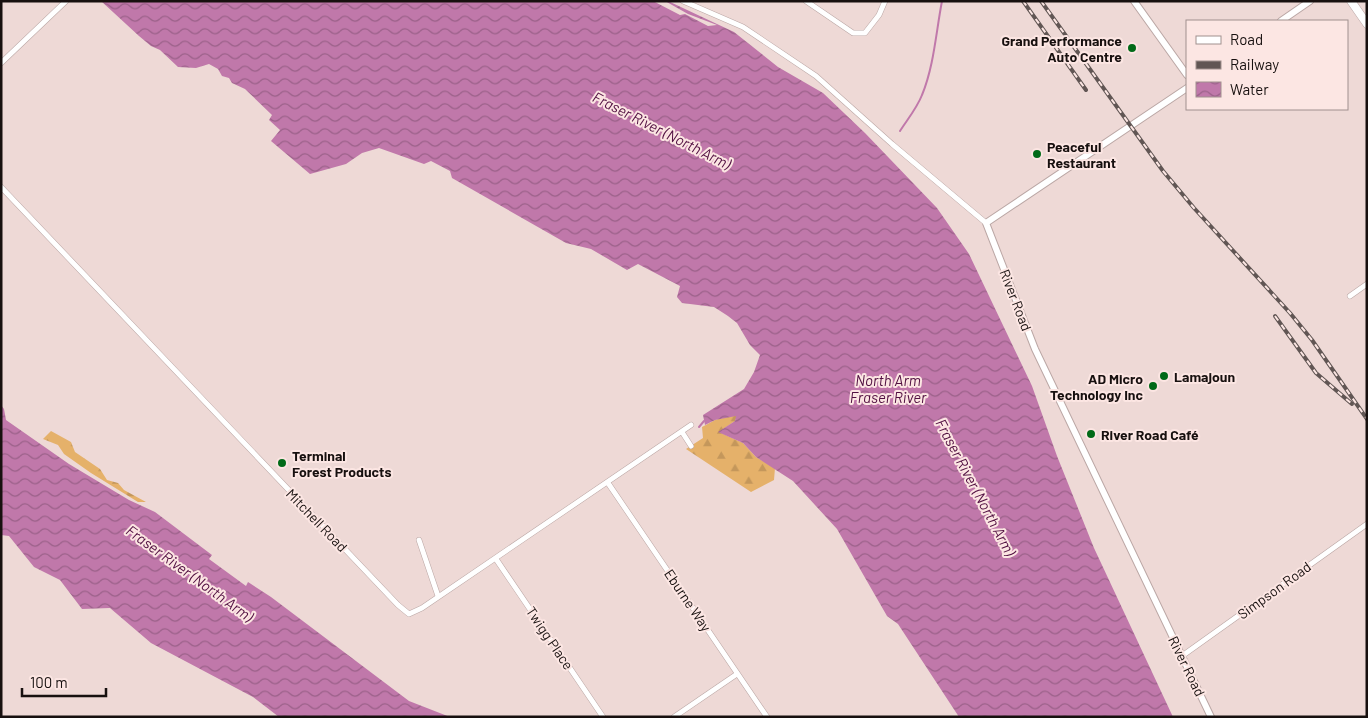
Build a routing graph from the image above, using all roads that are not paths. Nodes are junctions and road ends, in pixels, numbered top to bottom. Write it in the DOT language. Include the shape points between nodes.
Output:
graph roads {
  1 [pos="66,1"];
  2 [pos="682,1"];
  3 [pos="806,1"];
  4 [pos="885,1"];
  5 [pos="1134,1"];
  6 [pos="1310,1"];
  7 [pos="1351,1"];
  8 [pos="1283,20"];
  9 [pos="1367,24"];
  10 [pos="1,63"];
  11 [pos="1186,74"];
  12 [pos="1186,89"];
  13 [pos="1,187"];
  14 [pos="986,223"];
  15 [pos="1367,284"];
  16 [pos="1350,296"];
  17 [pos="691,425"];
  18 [pos="682,432"];
  19 [pos="691,446"];
  20 [pos="608,483"];
  21 [pos="1367,524"];
  22 [pos="420,540"];
  23 [pos="496,558"];
  24 [pos="438,596"];
  25 [pos="1182,656"];
  26 [pos="737,674"];
  27 [pos="603,717"];
  28 [pos="674,717"];
  29 [pos="767,717"];
  30 [pos="1211,717"];
  1 -- 10 [label="street"];
  2 -- 14 [label="street, River Road" via="743,27 816,76"];
  3 -- 4 [label="street" via="853,33 865,33"];
  5 -- 11 [label="street"];
  6 -- 8 [label="street"];
  7 -- 9 [label="main road"];
  12 -- 14 [label="street"];
  13 -- 24 [label="street, Mitchell Road" via="400,608 409,614"];
  14 -- 25 [label="street, River Road" via="1035,349"];
  15 -- 16 [label="street"];
  17 -- 18 [label="street, Mitchell Road"];
  18 -- 19 [label="street"];
  18 -- 20 [label="street, Mitchell Road"];
  20 -- 23 [label="street, Mitchell Road"];
  20 -- 26 [label="street, Eburne Way"];
  21 -- 25 [label="street, Simpson Road"];
  22 -- 24 [label="street"];
  23 -- 24 [label="street, Mitchell Road"];
  23 -- 27 [label="street, Twigg Place"];
  25 -- 30 [label="street, River Road"];
  26 -- 28 [label="street"];
  26 -- 29 [label="street, Eburne Way"];
}
